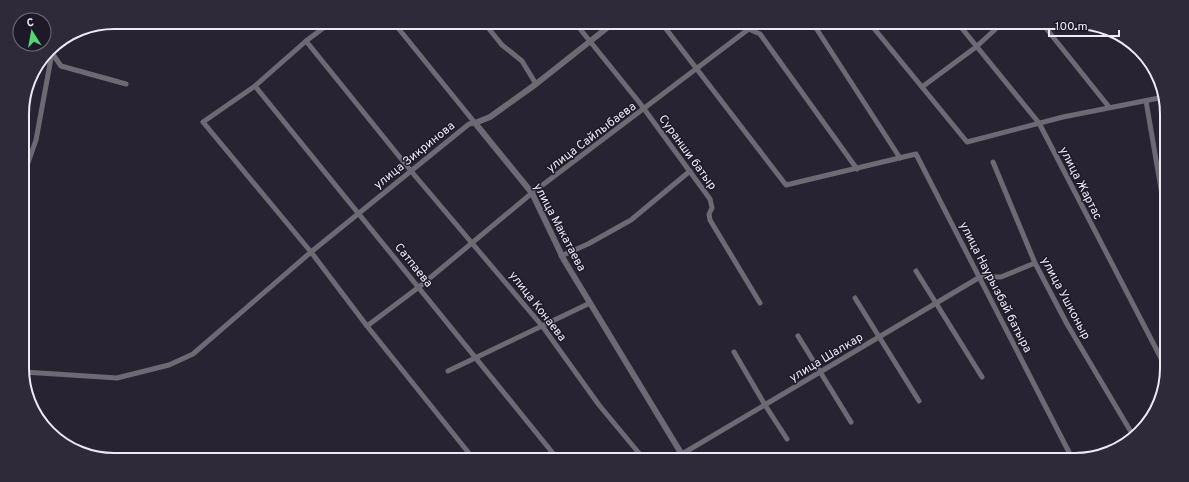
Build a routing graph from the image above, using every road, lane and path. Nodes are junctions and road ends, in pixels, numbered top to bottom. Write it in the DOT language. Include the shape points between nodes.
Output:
graph roads {
  1 [pos="322,29"];
  2 [pos="399,29"];
  3 [pos="489,29"];
  4 [pos="580,29"];
  5 [pos="606,29"];
  6 [pos="666,29"];
  7 [pos="748,29"];
  8 [pos="816,29"];
  9 [pos="874,29"];
  10 [pos="962,29"];
  11 [pos="996,29"];
  12 [pos="1047,29"];
  13 [pos="306,41"];
  14 [pos="590,41"];
  15 [pos="976,47"];
  16 [pos="53,55"];
  17 [pos="52,56"];
  18 [pos="696,68"];
  19 [pos="126,84"];
  20 [pos="536,84"];
  21 [pos="255,86"];
  22 [pos="922,87"];
  23 [pos="1158,98"];
  24 [pos="1146,101"];
  25 [pos="1109,107"];
  26 [pos="644,109"];
  27 [pos="475,123"];
  28 [pos="1039,123"];
  29 [pos="900,158"];
  30 [pos="29,160"];
  31 [pos="993,162"];
  32 [pos="857,169"];
  33 [pos="411,171"];
  34 [pos="690,172"];
  35 [pos="1160,183"];
  36 [pos="532,193"];
  37 [pos="358,214"];
  38 [pos="473,242"];
  39 [pos="311,252"];
  40 [pos="562,256"];
  41 [pos="1035,262"];
  42 [pos="916,271"];
  43 [pos="980,277"];
  44 [pos="419,287"];
  45 [pos="855,298"];
  46 [pos="590,303"];
  47 [pos="760,303"];
  48 [pos="936,304"];
  49 [pos="367,326"];
  50 [pos="543,326"];
  51 [pos="798,336"];
  52 [pos="879,338"];
  53 [pos="734,352"];
  54 [pos="477,358"];
  55 [pos="1160,358"];
  56 [pos="29,372"];
  57 [pos="448,372"];
  58 [pos="820,372"];
  59 [pos="982,377"];
  60 [pos="919,401"];
  61 [pos="765,406"];
  62 [pos="851,422"];
  63 [pos="1131,432"];
  64 [pos="787,439"];
  65 [pos="469,453"];
  66 [pos="553,453"];
  67 [pos="639,453"];
  68 [pos="681,453"];
  69 [pos="688,453"];
  70 [pos="1069,453"];
  1 -- 13 [label="street"];
  2 -- 27 [label="street, улица Макатаева"];
  3 -- 20 [label="street" via="502,45 522,61"];
  4 -- 14 [label="street, Суранши батыр"];
  5 -- 14 [label="street, улица Зикринова"];
  6 -- 18 [label="street"];
  7 -- 18 [label="street, улица Сайлыбаева"];
  7 -- 32 [label="street" via="760,34"];
  8 -- 29 [label="street"];
  9 -- 22 [label="street"];
  10 -- 15 [label="street, улица Жартас"];
  11 -- 15 [label="street"];
  12 -- 25 [label="street"];
  13 -- 21 [label="street"];
  13 -- 33 [label="street, улица Конаева"];
  14 -- 20 [label="street, улица Зикринова"];
  14 -- 26 [label="street, Суранши батыр"];
  15 -- 22 [label="street"];
  15 -- 28 [label="street, улица Жартас"];
  16 -- 19 [label="street" via="61,66"];
  17 -- 30 [label="street" via="36,140"];
  18 -- 26 [label="street, улица Сайлыбаева"];
  18 -- 32 [label="street" via="786,185"];
  20 -- 27 [label="street, улица Зикринова" via="490,117"];
  21 -- 37 [label="street, Сатпаева"];
  21 -- 39 [label="street" via="203,122"];
  22 -- 28 [label="street" via="967,142"];
  23 -- 24 [label="street"];
  24 -- 25 [label="street"];
  24 -- 35 [label="street"];
  25 -- 28 [label="street"];
  26 -- 34 [label="street, Суранши батыр"];
  26 -- 36 [label="street, улица Сайлыбаева"];
  27 -- 33 [label="street, улица Зикринова" via="469,124"];
  27 -- 36 [label="street, улица Макатаева"];
  28 -- 55 [label="street, улица Жартас"];
  29 -- 32 [label="street"];
  29 -- 43 [label="street, улица Наурызбай батыра" via="916,154"];
  31 -- 41 [label="street, улица Ушконыр"];
  33 -- 37 [label="street, улица Зикринова"];
  33 -- 38 [label="street, улица Конаева"];
  34 -- 40 [label="street" via="631,220"];
  34 -- 47 [label="street, Суранши батыр" via="712,203 710,220"];
  36 -- 38 [label="street, улица Сайлыбаева"];
  36 -- 40 [label="street, улица Макатаева"];
  37 -- 39 [label="street, улица Зикринова"];
  37 -- 44 [label="street, Сатпаева"];
  38 -- 44 [label="street, улица Сайлыбаева"];
  38 -- 50 [label="street, улица Конаева"];
  39 -- 49 [label="street"];
  39 -- 56 [label="street, улица Зикринова" via="193,354 169,365 117,378"];
  40 -- 46 [label="street, улица Макатаева"];
  41 -- 43 [label="street" via="1001,277"];
  41 -- 63 [label="street, улица Ушконыр"];
  42 -- 48 [label="street"];
  43 -- 48 [label="street, улица Шалкар"];
  43 -- 70 [label="street, улица Наурызбай батыра"];
  44 -- 49 [label="street, улица Сайлыбаева"];
  44 -- 54 [label="street, Сатпаева"];
  45 -- 52 [label="street"];
  46 -- 50 [label="street"];
  46 -- 68 [label="street, улица Макатаева"];
  48 -- 52 [label="street, улица Шалкар"];
  48 -- 59 [label="street"];
  49 -- 65 [label="street"];
  50 -- 54 [label="street"];
  50 -- 67 [label="street, улица Конаева" via="599,405"];
  51 -- 58 [label="street"];
  52 -- 58 [label="street, улица Шалкар"];
  52 -- 60 [label="street"];
  53 -- 61 [label="street"];
  54 -- 57 [label="street"];
  54 -- 66 [label="street, Сатпаева"];
  58 -- 61 [label="street, улица Шалкар"];
  58 -- 62 [label="street"];
  61 -- 64 [label="street"];
  61 -- 69 [label="street, улица Шалкар"];
}
